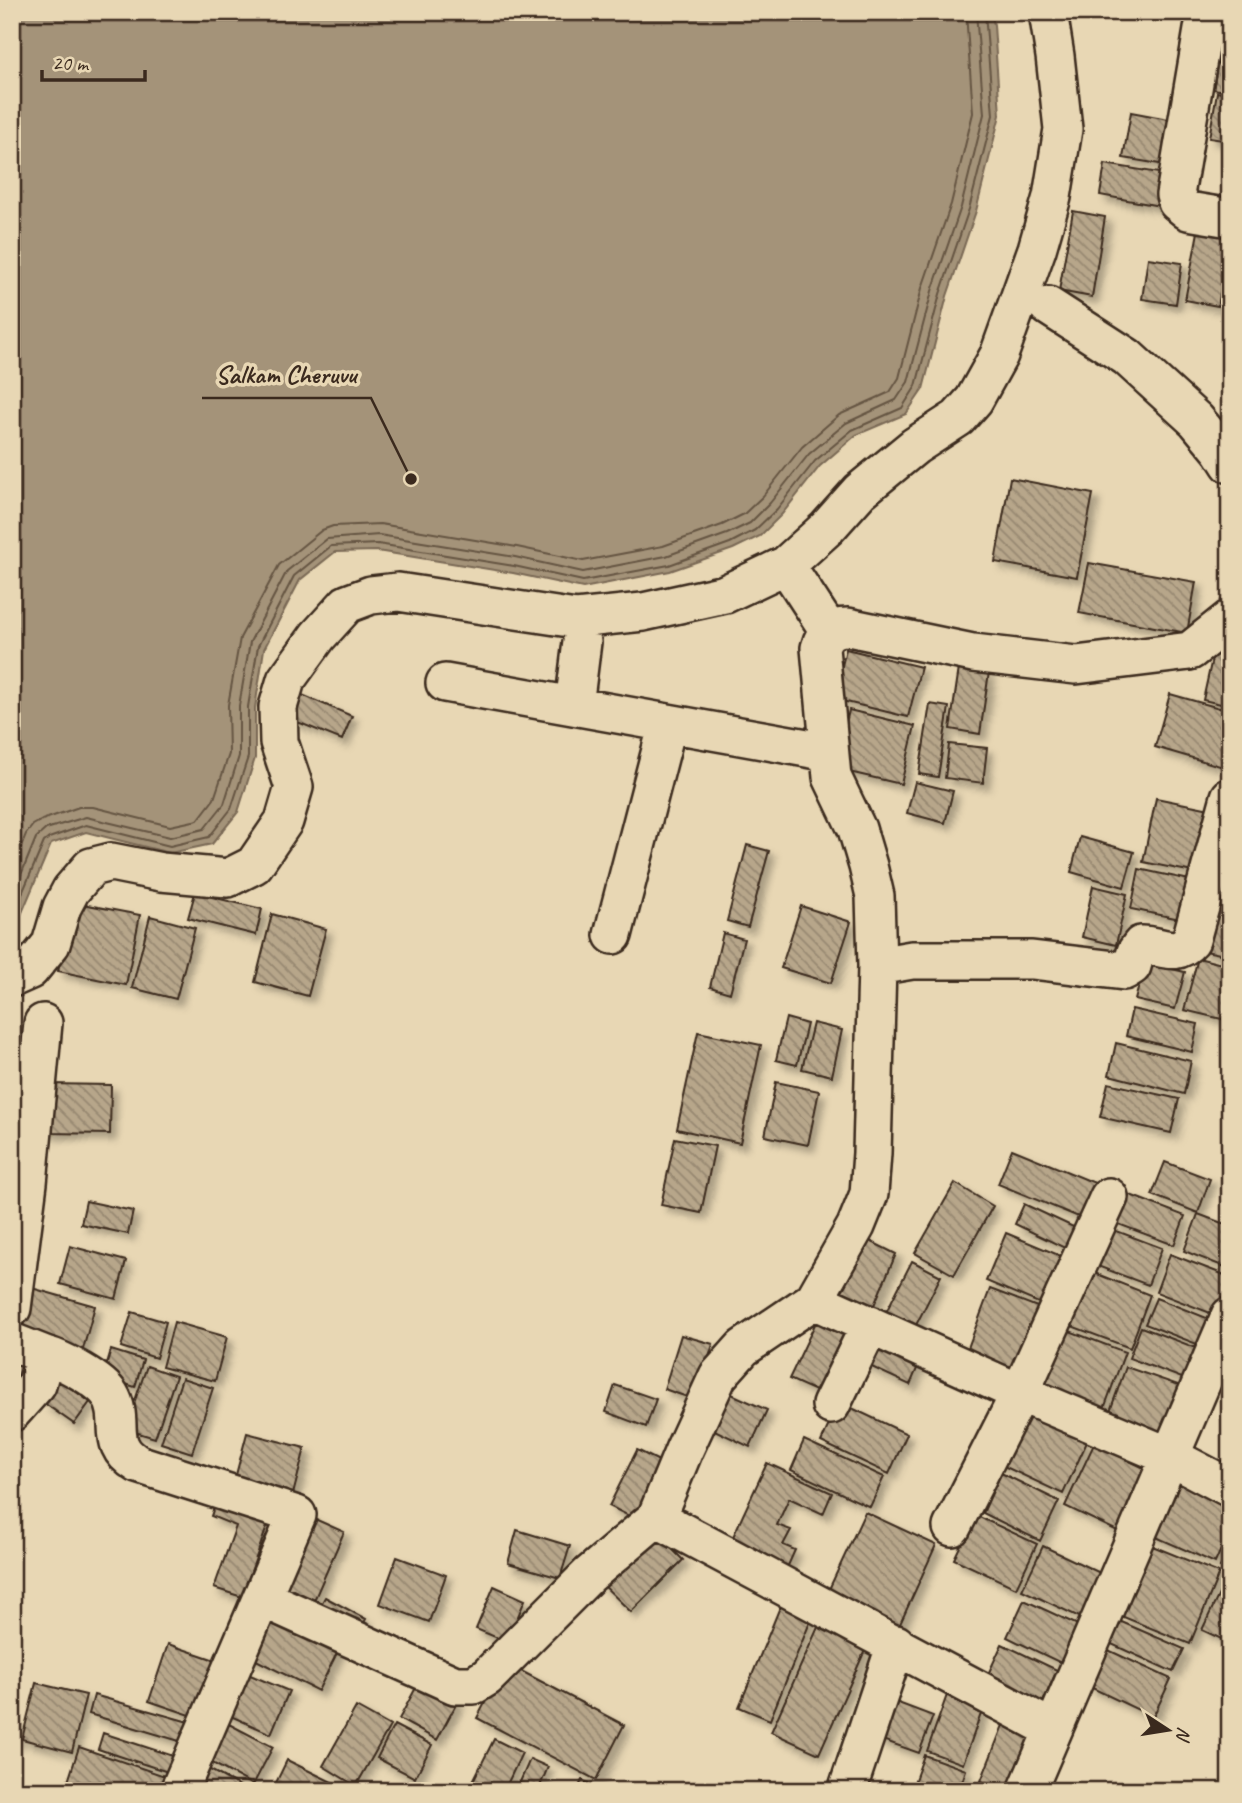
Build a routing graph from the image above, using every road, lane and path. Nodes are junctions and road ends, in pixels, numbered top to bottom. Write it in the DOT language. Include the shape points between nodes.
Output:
graph roads {
  1 [pos="1048,12"];
  2 [pos="1206,12"];
  3 [pos="1230,219"];
  4 [pos="1048,306"];
  5 [pos="1230,464"];
  6 [pos="786,565"];
  7 [pos="1230,618"];
  8 [pos="829,631"];
  9 [pos="582,642"];
  10 [pos="445,683"];
  11 [pos="574,706"];
  12 [pos="667,723"];
  13 [pos="830,751"];
  14 [pos="1230,797"];
  15 [pos="613,935"];
  16 [pos="877,966"];
  17 [pos="12,978"];
  18 [pos="43,1023"];
  19 [pos="1109,1197"];
  20 [pos="814,1300"];
  21 [pos="12,1308"];
  22 [pos="1230,1316"];
  23 [pos="870,1325"];
  24 [pos="29,1348"];
  25 [pos="1020,1394"];
  26 [pos="831,1405"];
  27 [pos="12,1412"];
  28 [pos="1169,1456"];
  29 [pos="1230,1488"];
  30 [pos="656,1518"];
  31 [pos="952,1527"];
  32 [pos="262,1598"];
  33 [pos="896,1644"];
  34 [pos="1052,1729"];
  35 [pos="179,1791"];
  36 [pos="847,1791"];
  37 [pos="1027,1791"];
  1 -- 6 [label="street" via="1063,129 1052,197 999,355 974,400 958,418 860,491"];
  2 -- 3 [label="street" via="1175,195 1188,211"];
  4 -- 5 [label="street" via="1127,357 1196,420"];
  6 -- 8 [label="street"];
  6 -- 17 [label="street" via="725,594 576,619 398,592 347,604 286,680 278,707 279,742 294,788 284,821 254,865 228,878 111,862 91,867 62,907 51,944 30,970"];
  7 -- 8 [label="street" via="1190,651 1076,666 973,653 848,627"];
  8 -- 13 [label="street" via="820,648"];
  9 -- 11 [label="street"];
  10 -- 11 [label="street"];
  11 -- 12 [label="street"];
  12 -- 13 [label="street"];
  12 -- 15 [label="street"];
  13 -- 16 [label="street" via="832,777 857,829 874,896"];
  14 -- 16 [label="street" via="1191,940 1185,947 1168,951 1141,946 1124,971 1032,960 912,960"];
  16 -- 20 [label="street" via="869,1194"];
  18 -- 21 [label="street"];
  19 -- 25 [label="street"];
  20 -- 23 [label="street"];
  20 -- 30 [label="street" via="743,1349 718,1376"];
  22 -- 28 [label="street"];
  23 -- 25 [label="street"];
  23 -- 26 [label="street"];
  24 -- 27 [label="street" via="37,1384"];
  24 -- 32 [label="street" via="59,1359 110,1395 118,1443 127,1458 297,1515"];
  25 -- 28 [label="street"];
  25 -- 31 [label="street"];
  28 -- 29 [label="street"];
  28 -- 34 [label="street"];
  30 -- 32 [label="street" via="474,1685 439,1679"];
  30 -- 33 [label="street"];
  32 -- 35 [label="street"];
  33 -- 34 [label="street"];
  33 -- 36 [label="street"];
  34 -- 37 [label="street"];
}
